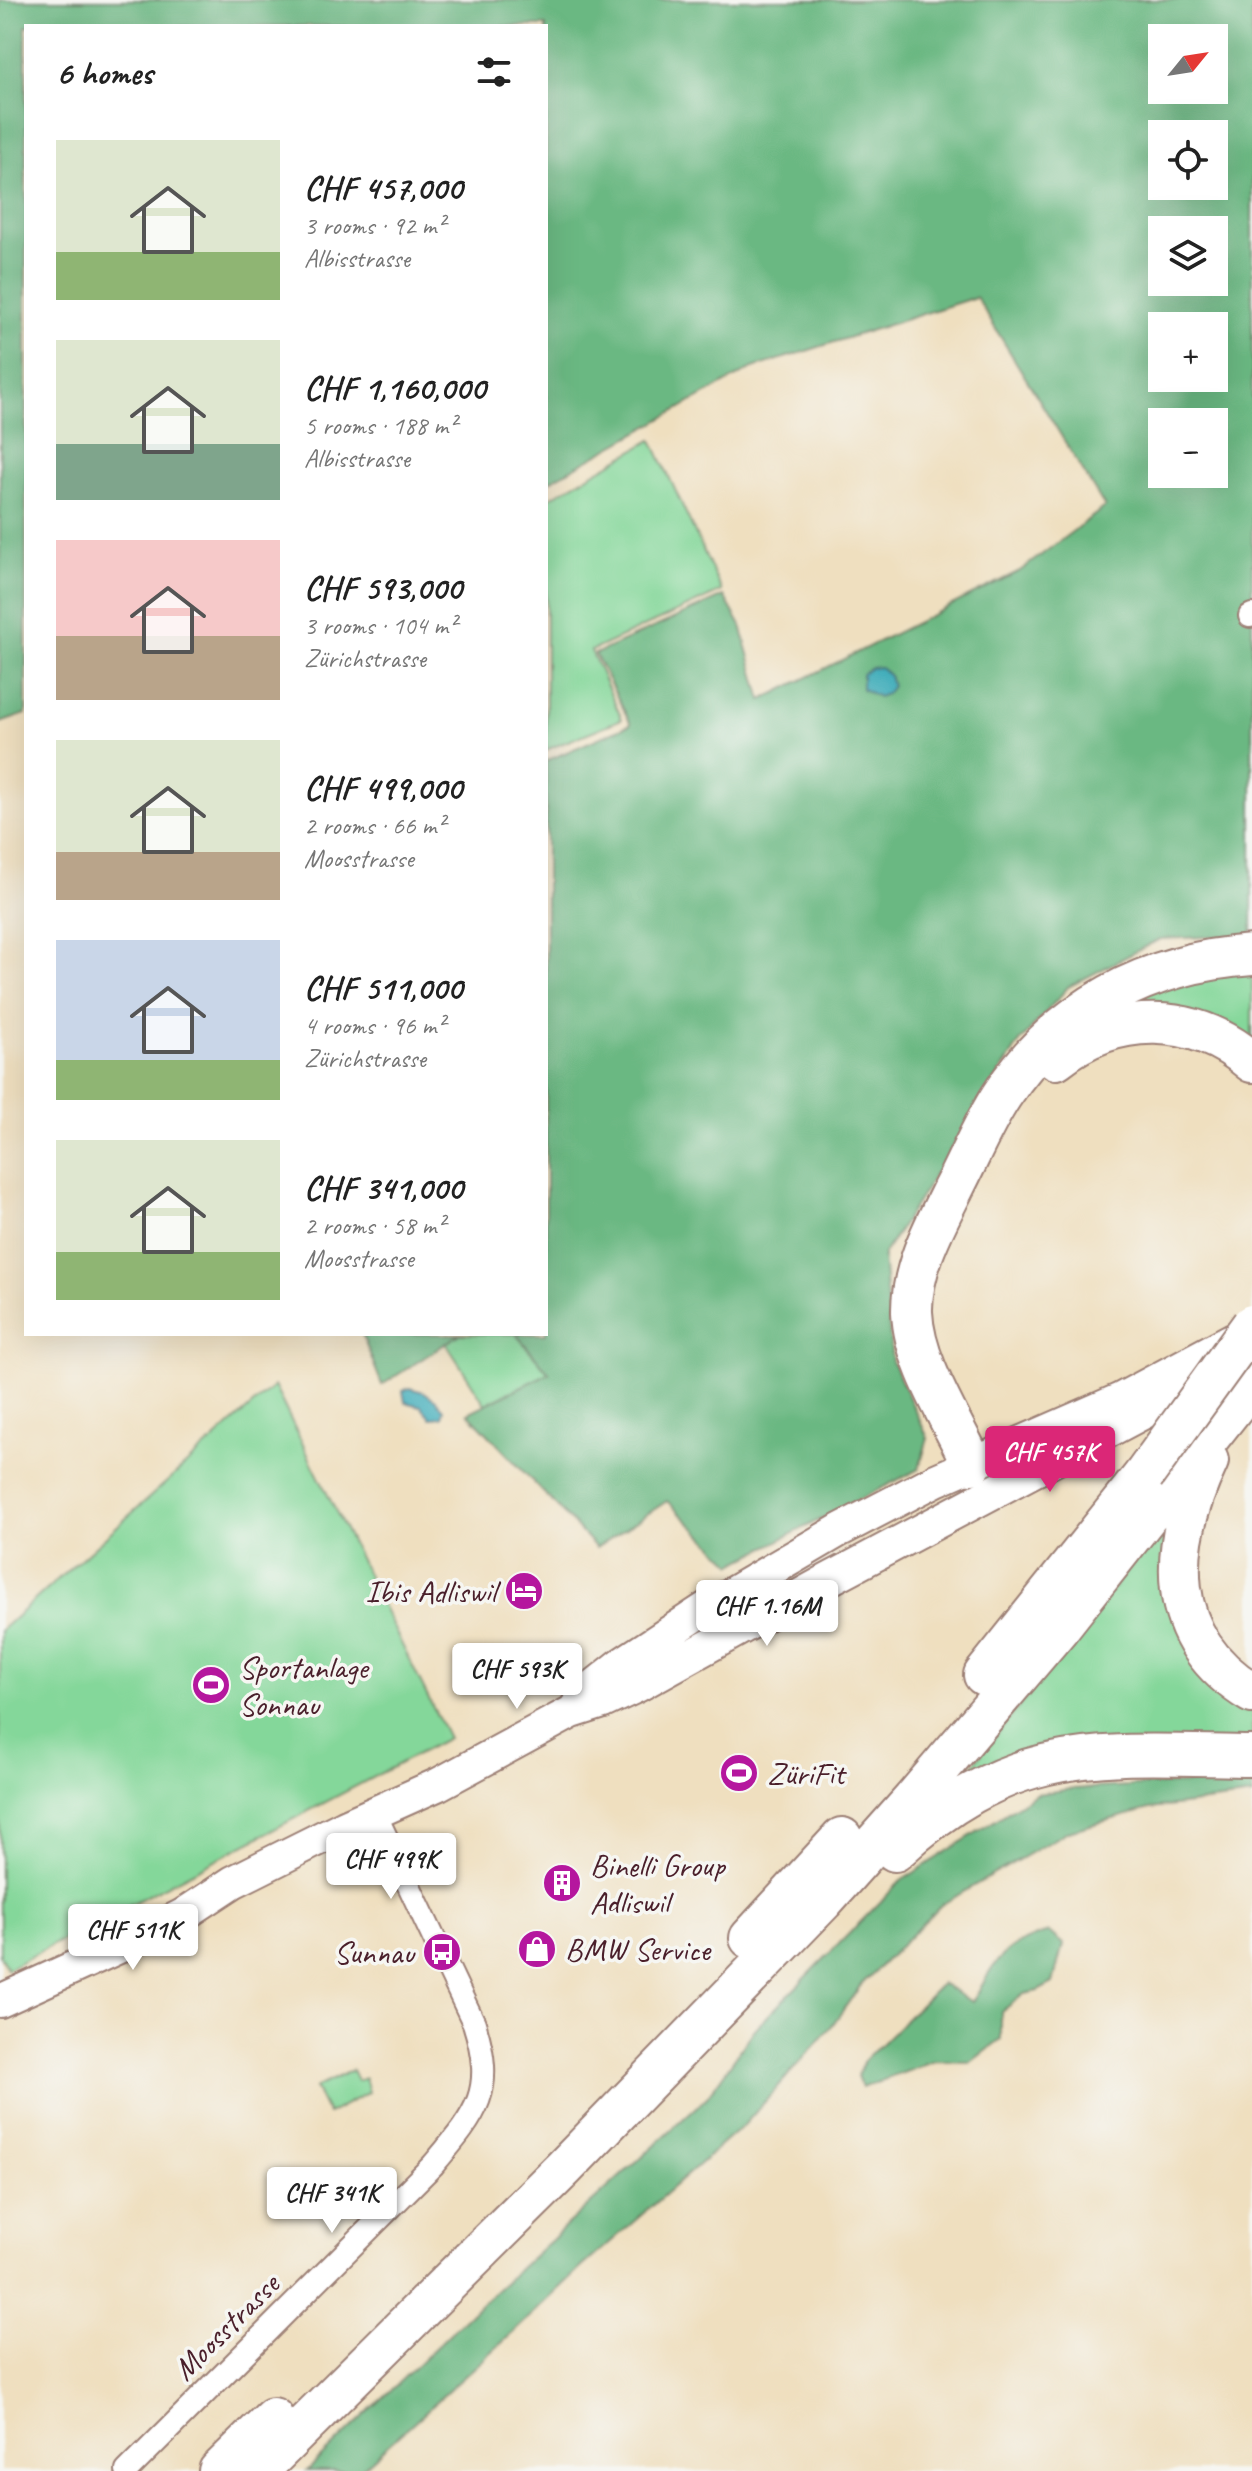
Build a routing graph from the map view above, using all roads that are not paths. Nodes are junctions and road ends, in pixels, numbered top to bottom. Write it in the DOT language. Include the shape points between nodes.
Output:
graph roads {
  1 [pos="1252,955"];
  2 [pos="1252,1062"];
  3 [pos="1250,1333"];
  4 [pos="1228,1417"];
  5 [pos="988,1469"];
  6 [pos="1252,1693"];
  7 [pos="1252,1756"];
  8 [pos="375,1814"];
  9 [pos="764,1963"];
  10 [pos="2,1994"];
  11 [pos="127,2471"];
  12 [pos="219,2471"];
  13 [pos="258,2471"];
  1 -- 5 [label="highway" via="1174,967 1114,992 1078,1015 1003,1094 930,1236 912,1303 919,1350"];
  2 -- 5 [label="highway" via="1225,1042 1187,1027 1125,1025 1074,1046 1023,1098 947,1244 932,1296 938,1345"];
  3 -- 5 [label="main road"];
  3 -- 12 [label="highway, bridge" via="958,1707 816,1867 537,2158"];
  4 -- 6 [label="highway" via="1187,1512 1179,1582 1187,1616 1203,1646 1223,1671"];
  4 -- 9 [label="highway" via="987,1713"];
  5 -- 8 [label="main road" via="840,1530 759,1575 630,1674 589,1690 572,1712"];
  7 -- 9 [label="highway" via="1095,1755 1010,1775 919,1828 835,1907"];
  8 -- 10 [label="main road" via="233,1882 134,1940"];
  8 -- 11 [label="street, Moosstrasse" via="474,2023 483,2059 476,2109 415,2184"];
  9 -- 13 [label="highway"];
}
